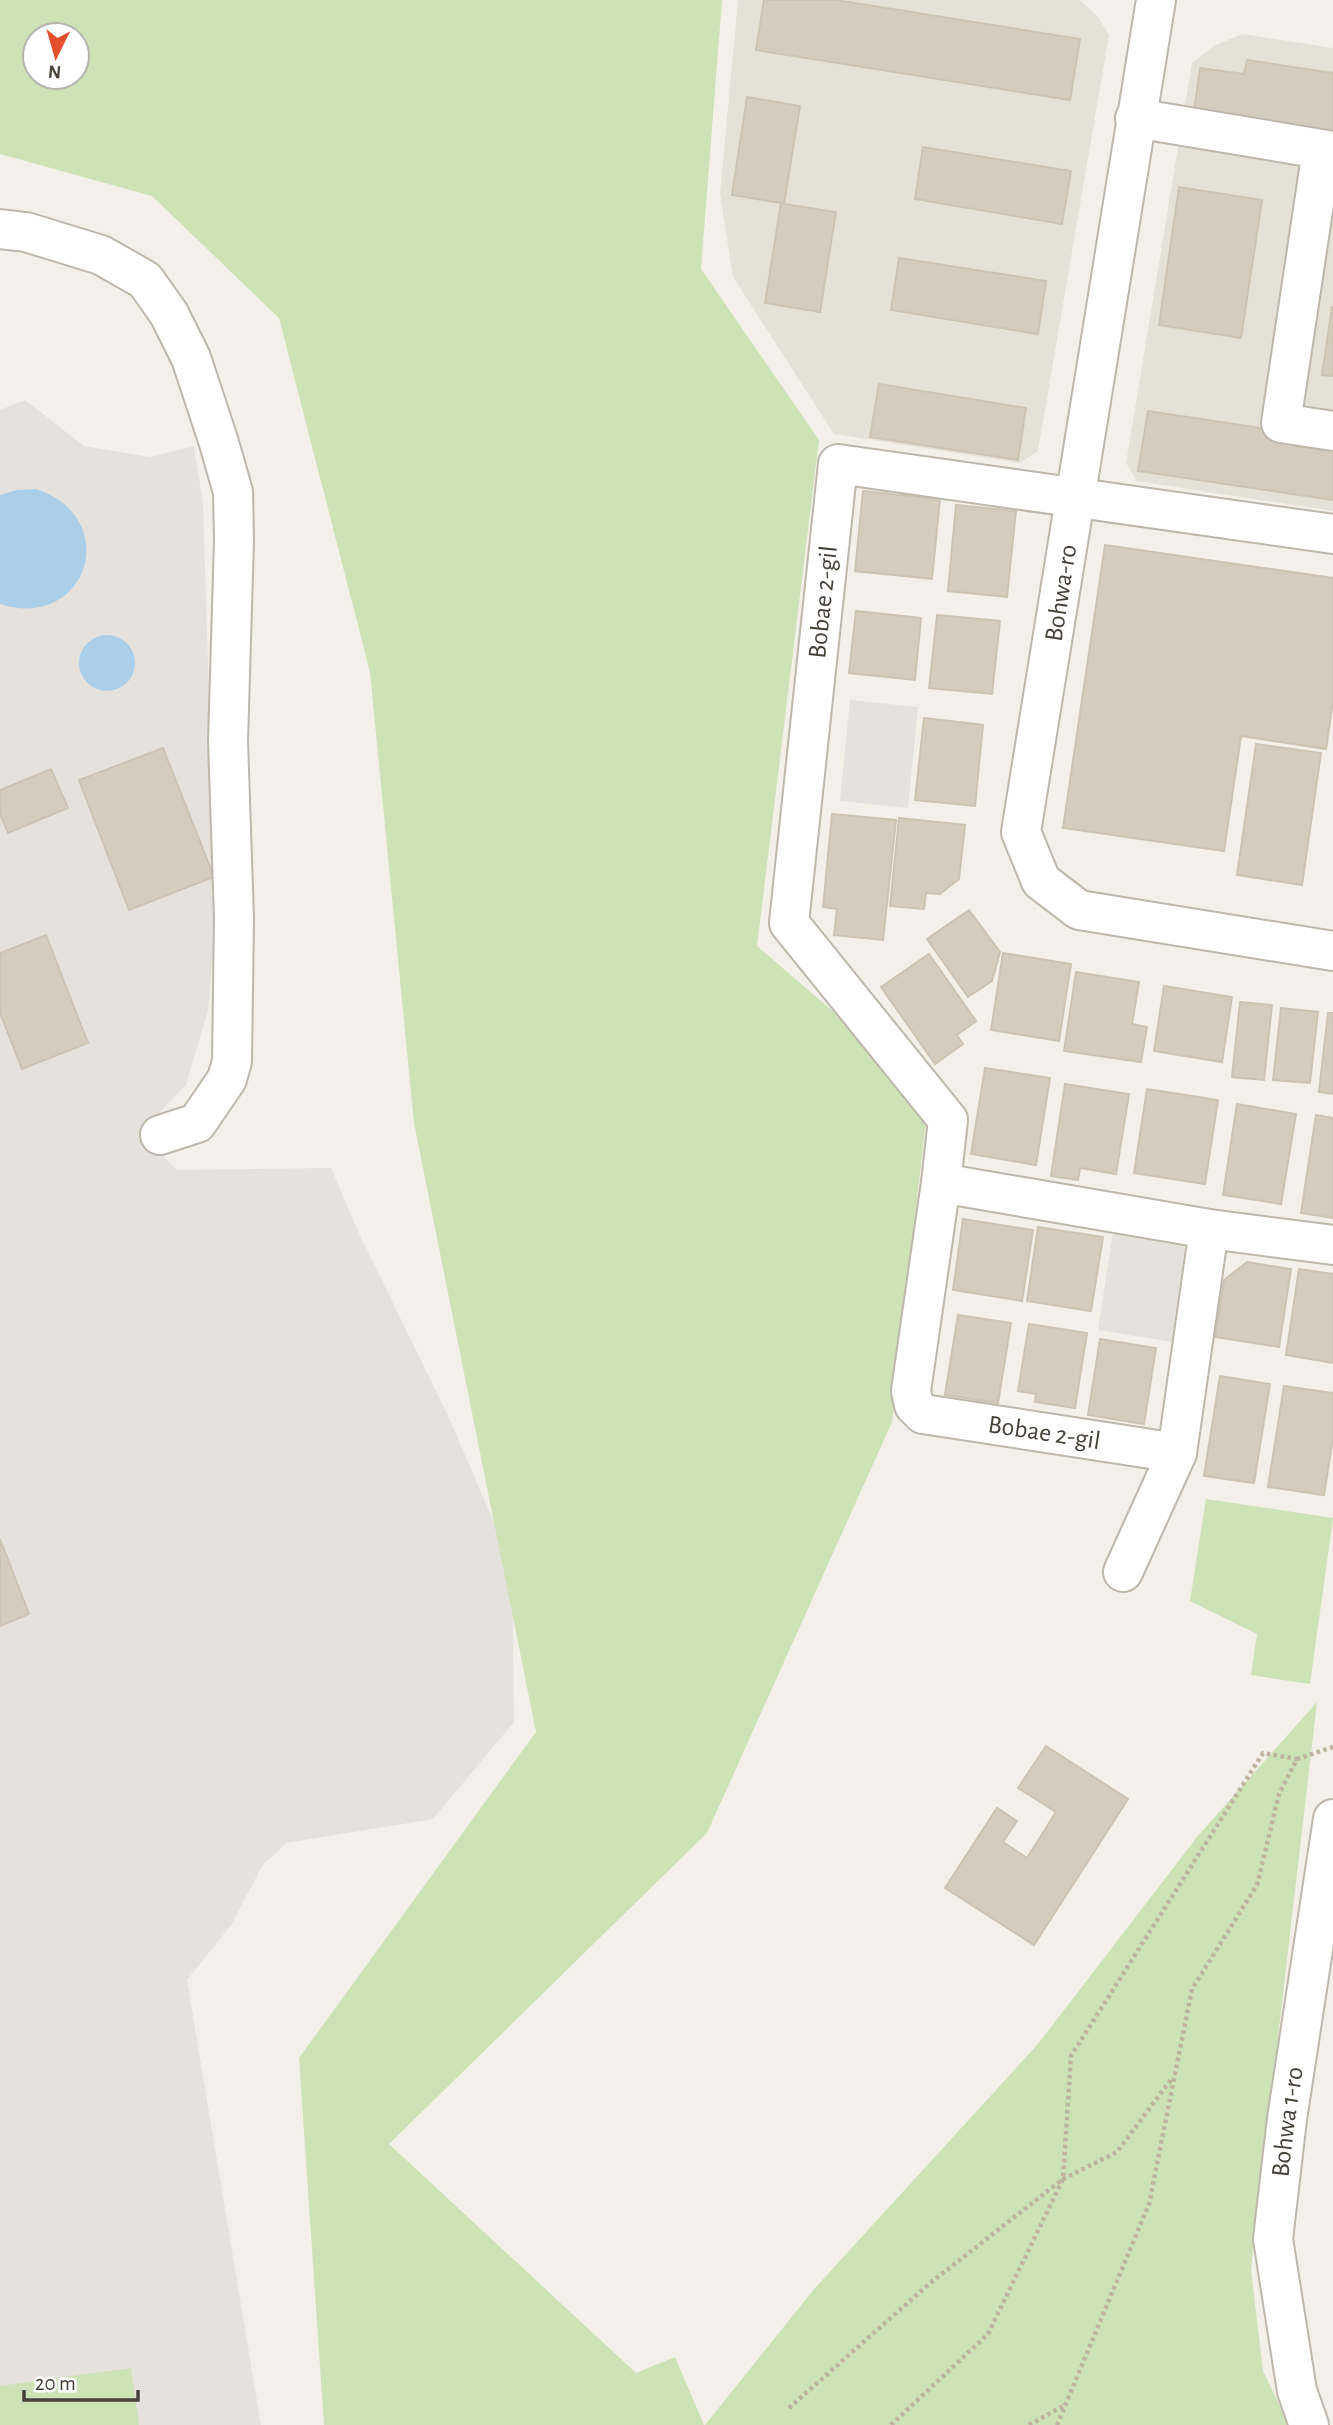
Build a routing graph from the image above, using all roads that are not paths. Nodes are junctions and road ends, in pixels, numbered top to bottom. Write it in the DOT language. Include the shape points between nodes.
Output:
graph roads {
  1 [pos="1156,0"];
  2 [pos="1135,118"];
  3 [pos="1328,150"];
  4 [pos="0,229"];
  5 [pos="1317,286"];
  6 [pos="1333,431"];
  7 [pos="1076,500"];
  8 [pos="1333,534"];
  9 [pos="1333,951"];
  10 [pos="160,1135"];
  11 [pos="941,1183"];
  12 [pos="1209,1229"];
  13 [pos="1333,1245"];
  14 [pos="1177,1453"];
  15 [pos="1123,1572"];
  16 [pos="1333,1820"];
  17 [pos="1309,2425"];
  1 -- 2 [label="street, Bohwa-ro"];
  2 -- 3 [label="street"];
  2 -- 7 [label="street, Bohwa-ro"];
  3 -- 5 [label="street"];
  4 -- 10 [label="street" via="26,232 101,255 145,280 191,358 233,492 228,741 234,918 232,1061 227,1079 197,1123"];
  5 -- 6 [label="street" via="1281,423"];
  7 -- 8 [label="street, Bobae 2-gil"];
  7 -- 9 [label="street, Bohwa-ro" via="1021,832 1041,881 1079,910"];
  7 -- 11 [label="street, Bobae 2-gil" via="838,464 789,923 948,1120"];
  11 -- 12 [label="street"];
  11 -- 14 [label="street, Bobae 2-gil" via="911,1391 914,1405 923,1415"];
  12 -- 13 [label="street"];
  12 -- 14 [label="street"];
  14 -- 15 [label="street"];
  16 -- 17 [label="street, Bohwa 1-ro" via="1286,2119 1273,2239 1297,2391"];
}
